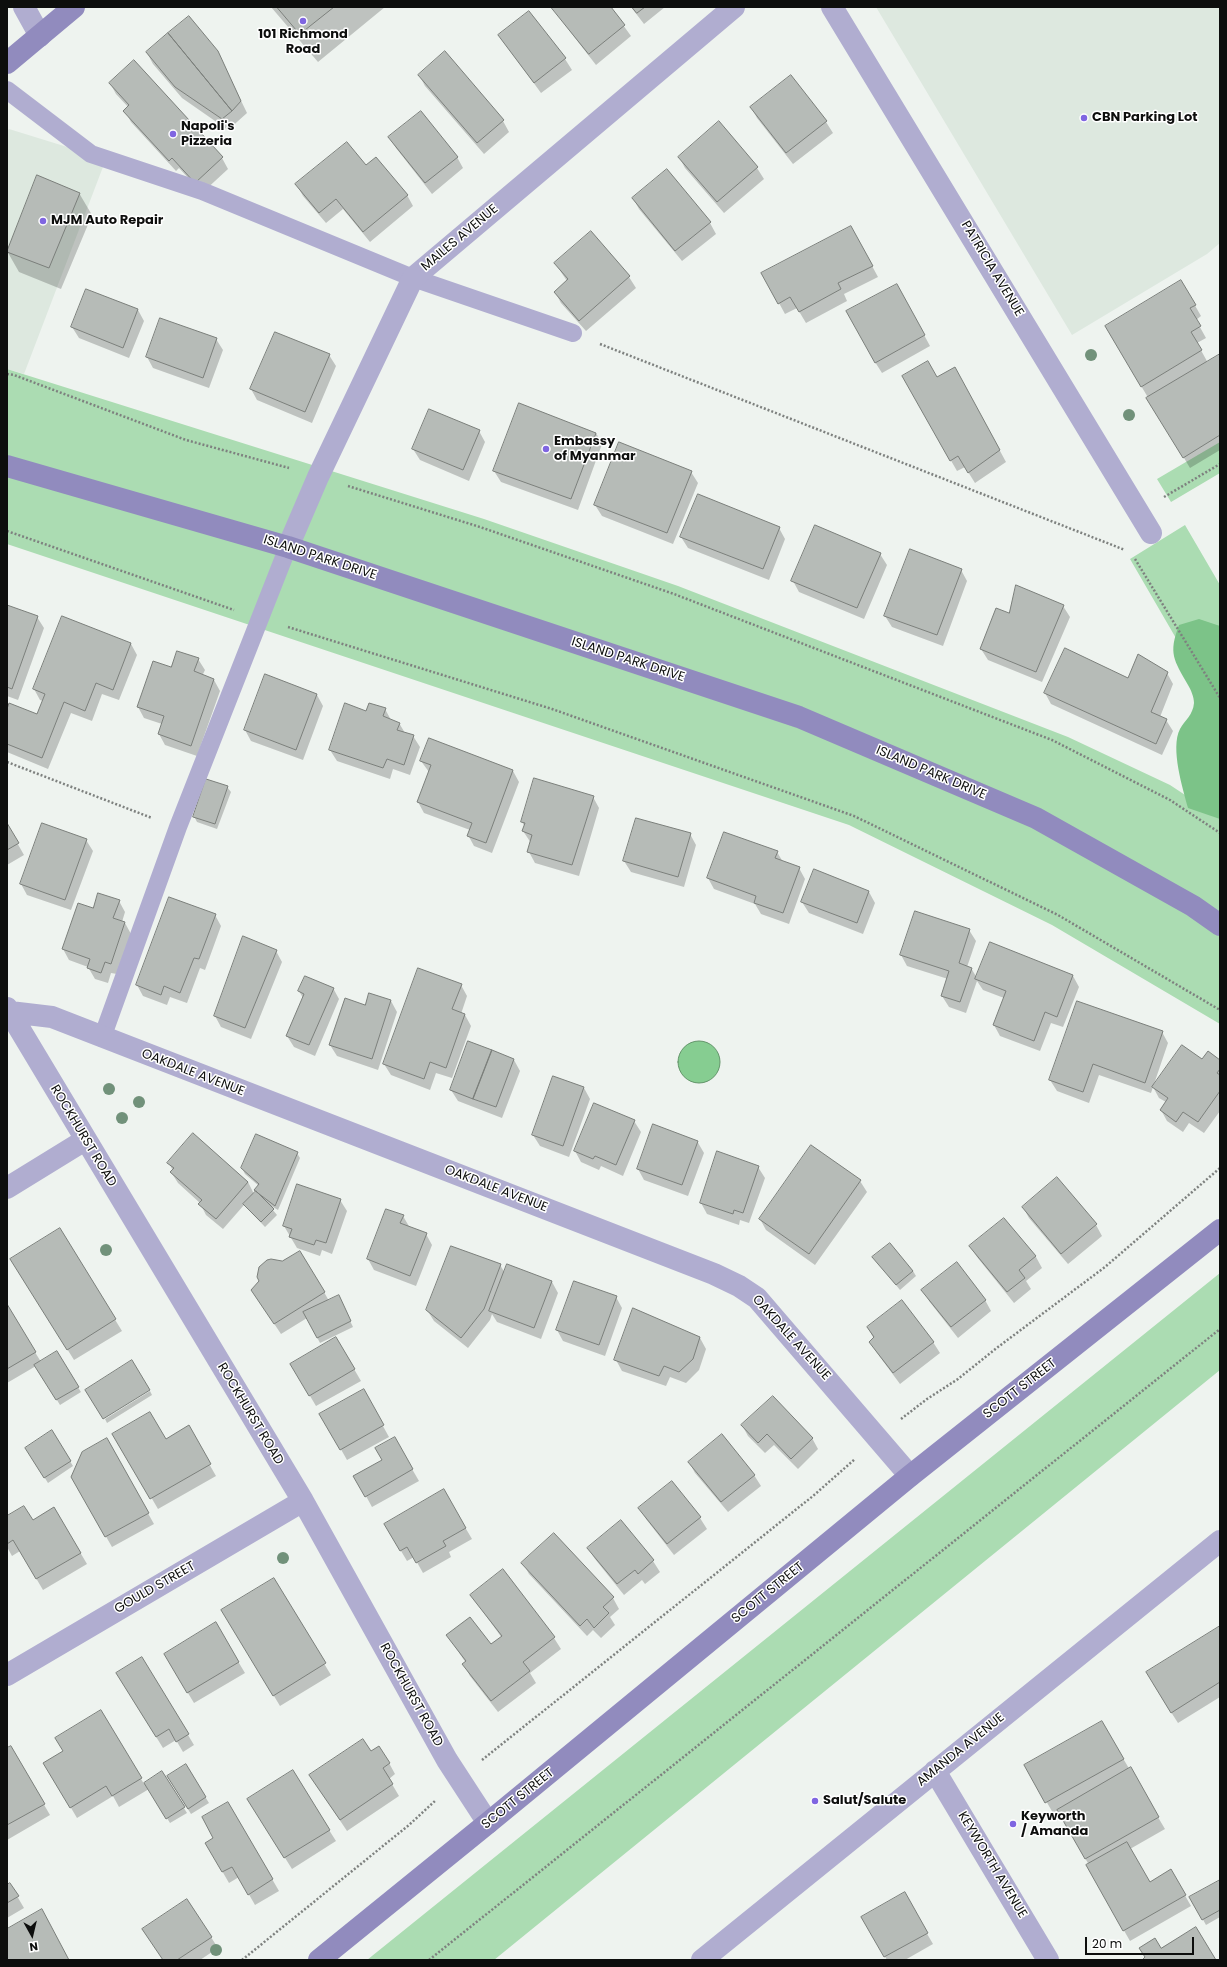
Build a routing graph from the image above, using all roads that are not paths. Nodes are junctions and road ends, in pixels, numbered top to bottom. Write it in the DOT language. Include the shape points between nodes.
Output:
graph roads {
  1 [pos="24,7"];
  2 [pos="74,7"];
  3 [pos="734,7"];
  4 [pos="832,7"];
  5 [pos="40,36"];
  6 [pos="7,63"];
  7 [pos="7,90"];
  8 [pos="413,278"];
  9 [pos="573,333"];
  10 [pos="7,466"];
  11 [pos="1150,533"];
  12 [pos="288,547"];
  13 [pos="1220,925"];
  14 [pos="8,1010"];
  15 [pos="102,1038"];
  16 [pos="85,1140"];
  17 [pos="7,1188"];
  18 [pos="1220,1230"];
  19 [pos="910,1476"];
  20 [pos="303,1501"];
  21 [pos="1220,1541"];
  22 [pos="7,1676"];
  23 [pos="935,1771"];
  24 [pos="488,1824"];
  25 [pos="318,1960"];
  26 [pos="702,1960"];
  27 [pos="1048,1960"];
  1 -- 5 [label="street"];
  2 -- 5 [label="main road"];
  3 -- 8 [label="street, MAILES AVENUE"];
  4 -- 11 [label="street, PATRICIA AVENUE"];
  5 -- 6 [label="main road"];
  7 -- 8 [label="lane" via="92,154 202,191"];
  8 -- 9 [label="lane"];
  8 -- 12 [label="street, MAILES AVENUE" via="318,476"];
  10 -- 12 [label="main road, ISLAND PARK DRIVE"];
  12 -- 13 [label="main road, ISLAND PARK DRIVE" via="799,717 1036,818 1193,906"];
  12 -- 15 [label="lane" via="178,827"];
  14 -- 15 [label="street, OAKDALE AVENUE" via="52,1017"];
  14 -- 16 [label="street, ROCKHURST ROAD"];
  15 -- 19 [label="street, OAKDALE AVENUE" via="707,1271 739,1286 757,1298"];
  16 -- 17 [label="street"];
  16 -- 20 [label="street, ROCKHURST ROAD"];
  18 -- 19 [label="main road, SCOTT STREET"];
  19 -- 24 [label="main road, SCOTT STREET"];
  20 -- 22 [label="street, GOULD STREET"];
  20 -- 24 [label="street, ROCKHURST ROAD" via="447,1760"];
  21 -- 23 [label="street, AMANDA AVENUE"];
  23 -- 26 [label="street, AMANDA AVENUE"];
  23 -- 27 [label="street, KEYWORTH AVENUE"];
  24 -- 25 [label="main road, SCOTT STREET"];
}
